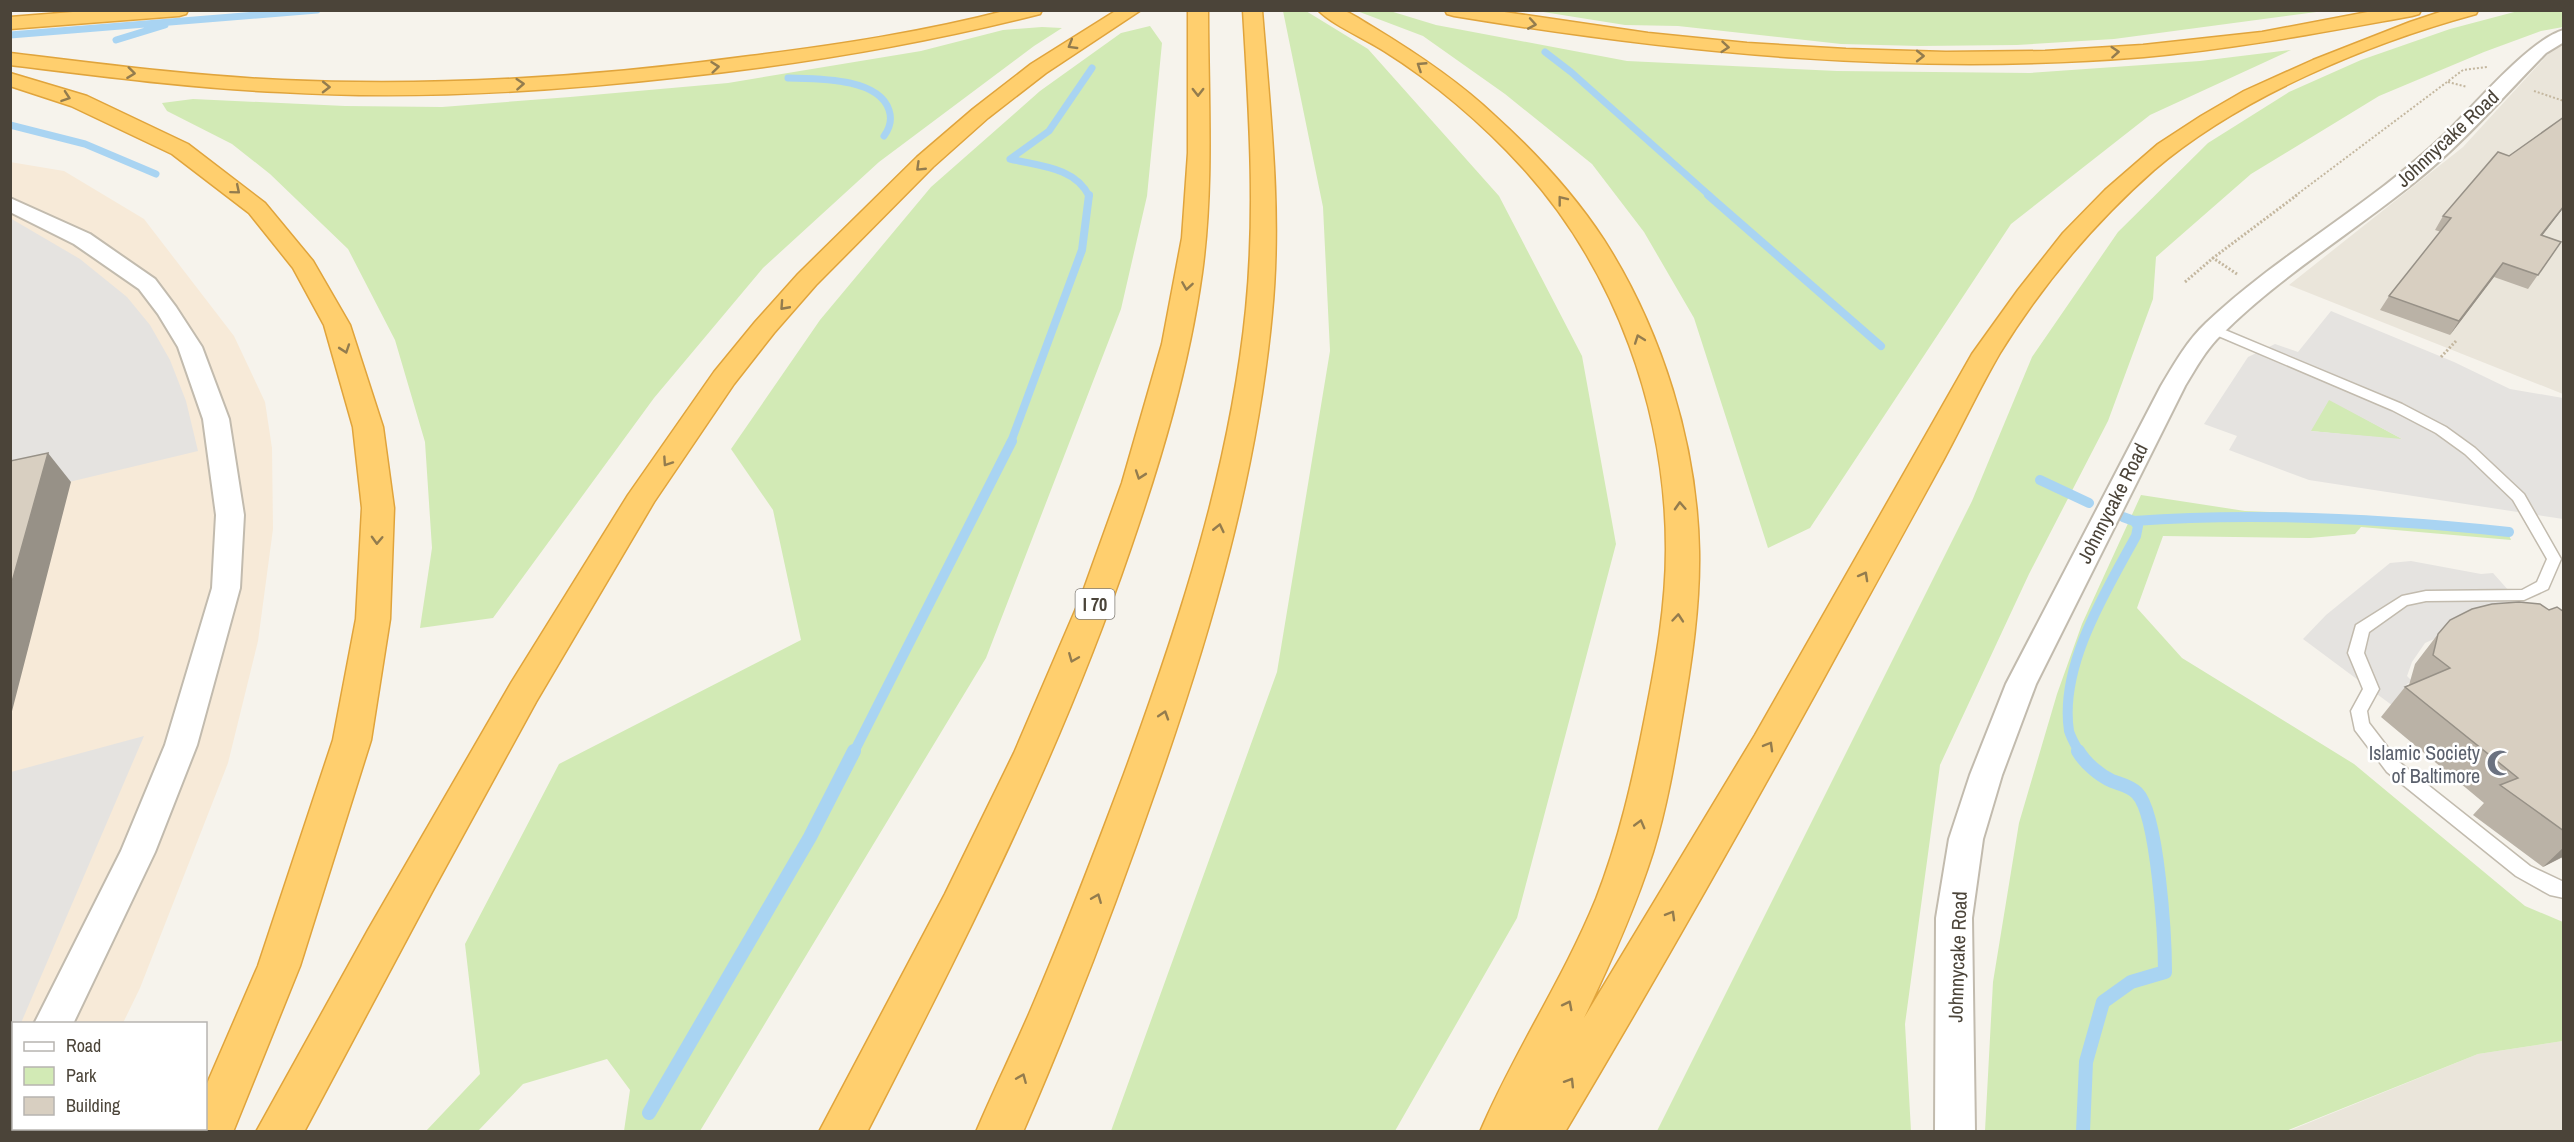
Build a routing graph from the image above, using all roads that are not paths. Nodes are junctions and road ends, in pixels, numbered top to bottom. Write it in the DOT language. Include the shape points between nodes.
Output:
graph roads {
  1 [pos="178,10"];
  2 [pos="1033,10"];
  3 [pos="1327,10"];
  4 [pos="1454,10"];
  5 [pos="2412,10"];
  6 [pos="2469,10"];
  7 [pos="1127,13"];
  8 [pos="1253,21"];
  9 [pos="1198,22"];
  10 [pos="10,23"];
  11 [pos="2561,37"];
  12 [pos="10,59"];
  13 [pos="10,79"];
  14 [pos="10,204"];
  15 [pos="2213,329"];
  16 [pos="2559,560"];
  17 [pos="2564,890"];
  18 [pos="53,1022"];
  19 [pos="209,1131"];
  20 [pos="279,1131"];
  21 [pos="842,1131"];
  22 [pos="999,1131"];
  23 [pos="1503,1131"];
  24 [pos="1539,1131"];
  25 [pos="1955,1131"];
  1 -- 10 [label="highway"];
  12 -- 2 [label="highway, one-way" via="234,83 325,87 513,85 729,66 912,38"];
  23 -- 3 [label="highway, one-way" via="1589,963 1632,854 1650,788 1673,671 1682,564 1679,495 1659,394 1626,303 1596,247 1538,171 1469,102 1390,46"];
  4 -- 5 [label="highway, one-way" via="1559,29 1703,45 1912,56 2085,54 2167,48 2242,40"];
  24 -- 6 [label="highway, one-way" via="1633,981 1773,739 1986,354 2076,235 2104,204 2194,130 2301,70"];
  7 -- 20 [label="highway, one-way" via="1061,52 936,151 832,255 724,377 623,525 502,727"];
  22 -- 8 [label="highway, one-way" via="1098,896 1160,729 1206,583 1239,444 1257,332 1264,237"];
  9 -- 21 [label="highway, I 70, one-way" via="1195,237 1179,331 1152,441 1106,578 1048,720 968,890"];
  11 -- 15 [label="street, Johnnycake Road" via="2540,49 2410,176"];
  13 -- 19 [label="highway, one-way" via="79,101 180,149 256,207 304,266 337,326 368,427 378,508 373,619 352,740 279,966"];
  14 -- 18 [label="street" via="82,238 147,284 168,312 190,346 216,419 230,515 226,588 181,745 138,852"];
  15 -- 16 [label="lane" via="2397,407 2441,430 2519,496"];
  15 -- 25 [label="street, Johnnycake Road" via="2173,386 2061,604 2021,684 1986,775 1966,839 1954,918"];
  16 -- 17 [label="lane" via="2543,585 2524,595 2426,596 2402,601 2362,629 2356,653 2371,689 2359,711 2361,725 2392,767 2523,871"];
}
